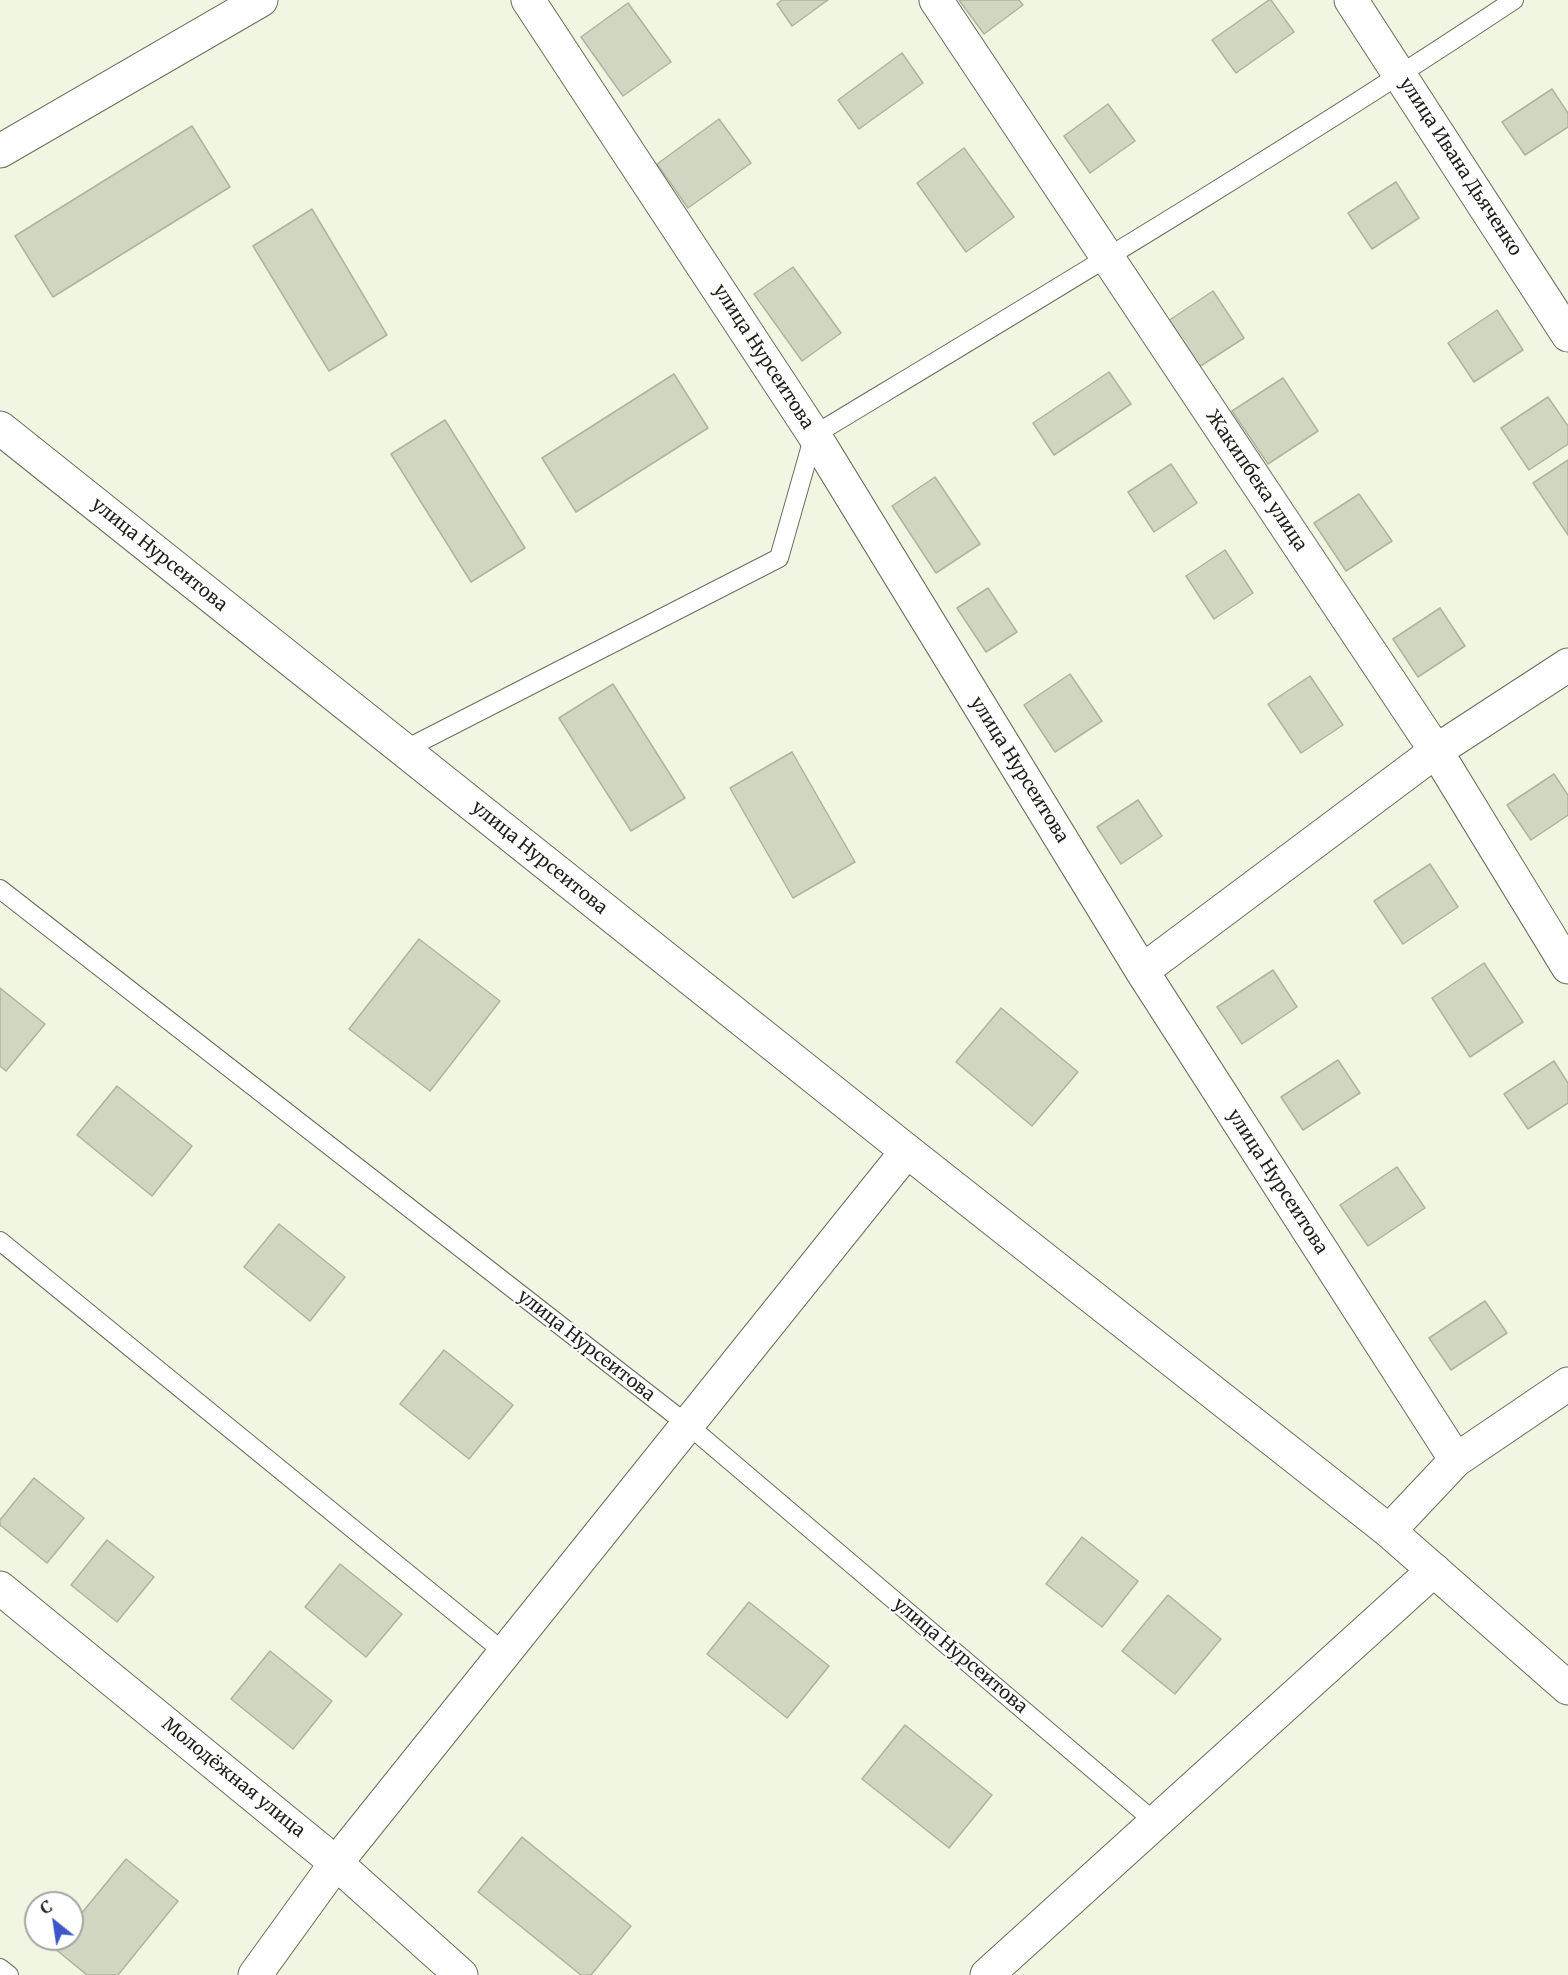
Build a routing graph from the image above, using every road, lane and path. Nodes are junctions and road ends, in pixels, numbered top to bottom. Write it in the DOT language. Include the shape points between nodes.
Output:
graph roads {
  1 [pos="261,0"];
  2 [pos="528,0"];
  3 [pos="936,0"];
  4 [pos="1351,0"];
  5 [pos="1514,0"];
  6 [pos="1401,75"];
  7 [pos="0,151"];
  8 [pos="1107,258"];
  9 [pos="1568,334"];
  10 [pos="0,428"];
  11 [pos="814,435"];
  12 [pos="1568,665"];
  13 [pos="404,750"];
  14 [pos="1436,751"];
  15 [pos="0,889"];
  16 [pos="1568,967"];
  17 [pos="1142,971"];
  18 [pos="907,1151"];
  19 [pos="0,1241"];
  20 [pos="1568,1384"];
  21 [pos="687,1425"];
  22 [pos="1456,1460"];
  23 [pos="1389,1531"];
  24 [pos="1434,1570"];
  25 [pos="0,1588"];
  26 [pos="505,1653"];
  27 [pos="1568,1688"];
  28 [pos="1155,1822"];
  29 [pos="336,1863"];
  30 [pos="0,1968"];
  31 [pos="9,1975"];
  32 [pos="255,1975"];
  33 [pos="461,1975"];
  34 [pos="987,1975"];
  1 -- 7 [label="street"];
  2 -- 11 [label="street, улица Нурсеитова"];
  3 -- 8 [label="street, Жакипбека улица"];
  4 -- 6 [label="street, улица Ивана Дьяченко"];
  5 -- 6 [label="lane"];
  6 -- 8 [label="lane"];
  6 -- 9 [label="street, улица Ивана Дьяченко"];
  8 -- 11 [label="lane"];
  8 -- 14 [label="street, Жакипбека улица"];
  10 -- 13 [label="street, улица Нурсеитова"];
  11 -- 13 [label="lane" via="779,558"];
  11 -- 17 [label="street, улица Нурсеитова"];
  12 -- 14 [label="street"];
  13 -- 18 [label="street, улица Нурсеитова"];
  14 -- 16 [label="street, Жакипбека улица"];
  14 -- 17 [label="street"];
  15 -- 21 [label="lane, улица Нурсеитова"];
  17 -- 22 [label="street, улица Нурсеитова"];
  18 -- 21 [label="street"];
  18 -- 23 [label="street, улица Нурсеитова"];
  19 -- 26 [label="lane"];
  20 -- 22 [label="street"];
  21 -- 26 [label="street"];
  21 -- 28 [label="lane, улица Нурсеитова"];
  22 -- 23 [label="street"];
  23 -- 24 [label="street, улица Нурсеитова"];
  24 -- 27 [label="street, улица Нурсеитова"];
  24 -- 28 [label="street"];
  25 -- 29 [label="street, Молодёжная улица"];
  26 -- 29 [label="street"];
  28 -- 34 [label="street"];
  29 -- 32 [label="street"];
  29 -- 33 [label="street, Молодёжная улица"];
  30 -- 31 [label="lane"];
}
